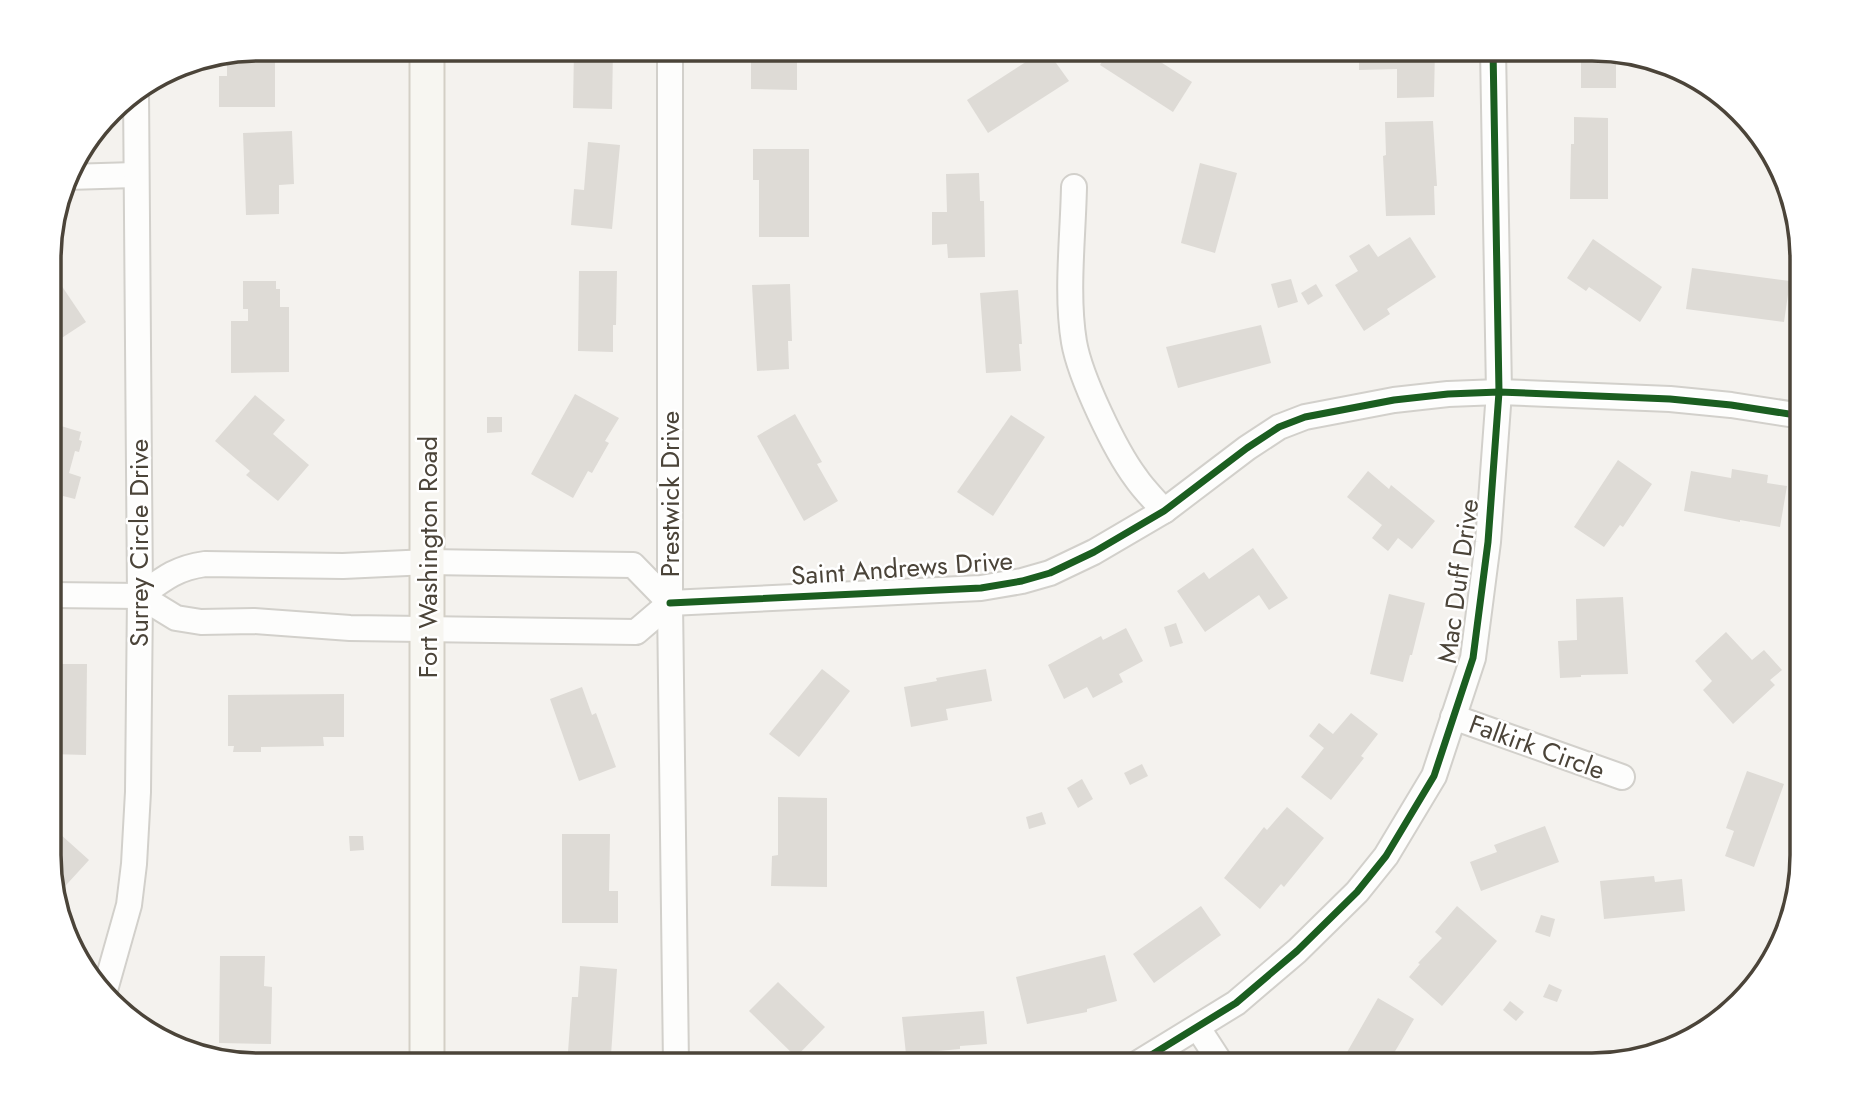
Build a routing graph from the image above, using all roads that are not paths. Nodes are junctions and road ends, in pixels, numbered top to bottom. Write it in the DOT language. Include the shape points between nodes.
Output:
graph roads {
  1 [pos="427,61"];
  2 [pos="670,61"];
  3 [pos="1493,61"];
  4 [pos="136,105"];
  5 [pos="135,175"];
  6 [pos="80,177"];
  7 [pos="1074,187"];
  8 [pos="1499,393"];
  9 [pos="1789,414"];
  10 [pos="1164,511"];
  11 [pos="428,562"];
  12 [pos="61,595"];
  13 [pos="140,596"];
  14 [pos="670,603"];
  15 [pos="428,628"];
  16 [pos="1453,717"];
  17 [pos="1622,777"];
  18 [pos="107,981"];
  19 [pos="1198,1028"];
  20 [pos="1157,1052"];
  21 [pos="1214,1052"];
  22 [pos="427,1053"];
  23 [pos="676,1053"];
  1 -- 11 [label="main road, Fort Washington Road"];
  2 -- 14 [label="street, Prestwick Drive"];
  3 -- 8 [label="street, Mac Duff Drive"];
  4 -- 5 [label="street, Surrey Circle Drive"];
  5 -- 6 [label="street"];
  5 -- 13 [label="street, Surrey Circle Drive"];
  7 -- 10 [label="street" via="1072,313 1080,365 1135,477"];
  8 -- 9 [label="street, Saint Andrews Drive" via="1671,399"];
  8 -- 10 [label="street, Saint Andrews Drive" via="1394,400 1305,417 1247,448"];
  8 -- 16 [label="street, Mac Duff Drive" via="1479,616 1473,658"];
  10 -- 14 [label="street, Saint Andrews Drive" via="1094,552 1023,581 981,588"];
  11 -- 13 [label="street" via="186,567"];
  11 -- 14 [label="street" via="633,565"];
  11 -- 15 [label="main road, Fort Washington Road"];
  12 -- 13 [label="street"];
  13 -- 15 [label="street" via="188,621"];
  13 -- 18 [label="street, Surrey Circle Drive" via="134,864"];
  14 -- 15 [label="street" via="636,632"];
  14 -- 23 [label="street, Prestwick Drive"];
  15 -- 22 [label="main road, Fort Washington Road"];
  16 -- 17 [label="street, Falkirk Circle"];
  16 -- 19 [label="street, Mac Duff Drive" via="1434,776 1417,807 1357,892 1297,951 1236,1003"];
  19 -- 20 [label="street, Mac Duff Drive"];
  19 -- 21 [label="street"];
}
